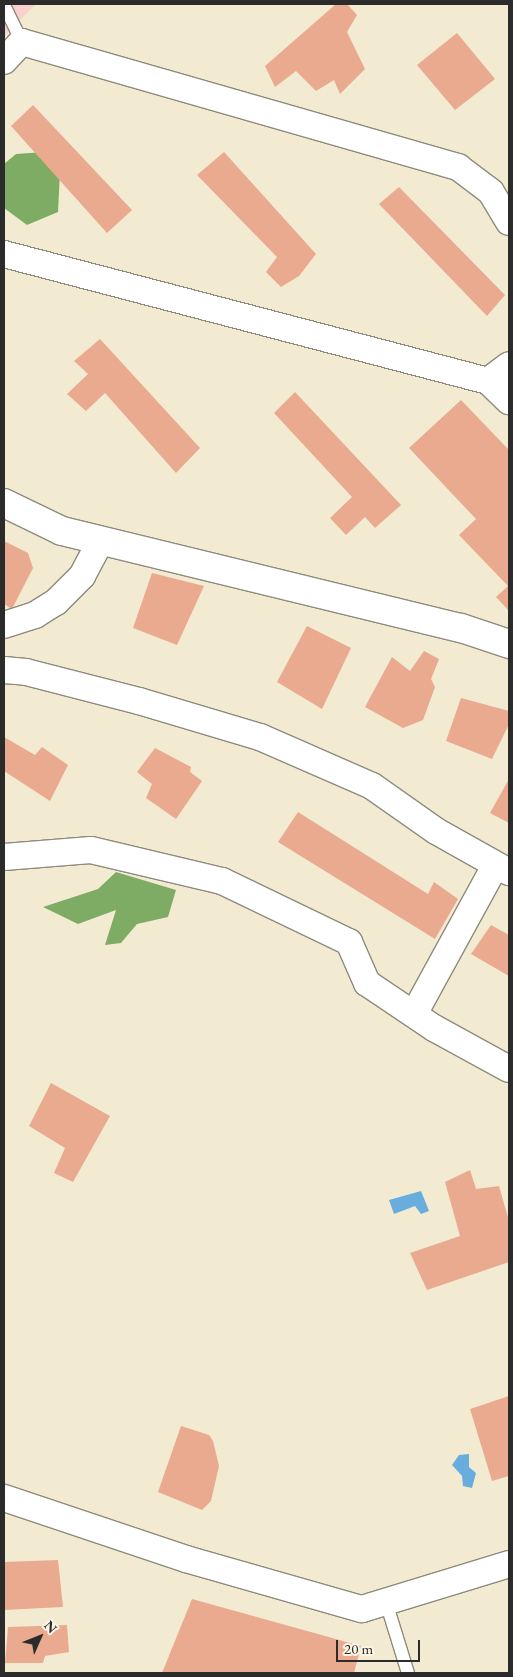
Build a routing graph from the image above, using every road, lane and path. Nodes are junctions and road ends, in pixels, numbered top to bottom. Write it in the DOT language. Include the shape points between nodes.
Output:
graph roads {
  1 [pos="4,5"];
  2 [pos="22,42"];
  3 [pos="4,61"];
  4 [pos="509,222"];
  5 [pos="4,254"];
  6 [pos="509,365"];
  7 [pos="488,381"];
  8 [pos="509,401"];
  9 [pos="4,503"];
  10 [pos="101,541"];
  11 [pos="4,625"];
  12 [pos="509,644"];
  13 [pos="4,670"];
  14 [pos="4,857"];
  15 [pos="502,869"];
  16 [pos="414,1014"];
  17 [pos="509,1069"];
  18 [pos="4,1498"];
  19 [pos="509,1564"];
  20 [pos="386,1602"];
  21 [pos="408,1673"];
  1 -- 2 [label="lane"];
  2 -- 3 [label="street"];
  2 -- 4 [label="street" via="458,167 491,192"];
  5 -- 7 [label="street"];
  6 -- 7 [label="street"];
  7 -- 8 [label="street"];
  9 -- 10 [label="street" via="62,531"];
  10 -- 11 [label="street" via="82,576 56,602 35,615"];
  10 -- 12 [label="street" via="461,628"];
  13 -- 15 [label="street" via="26,672 130,699 260,737 372,786 436,831"];
  14 -- 16 [label="street" via="91,850 222,881 349,942 367,983"];
  15 -- 16 [label="street"];
  16 -- 17 [label="street"];
  18 -- 20 [label="street" via="186,1559 362,1609"];
  19 -- 20 [label="street"];
  20 -- 21 [label="lane"];
}
